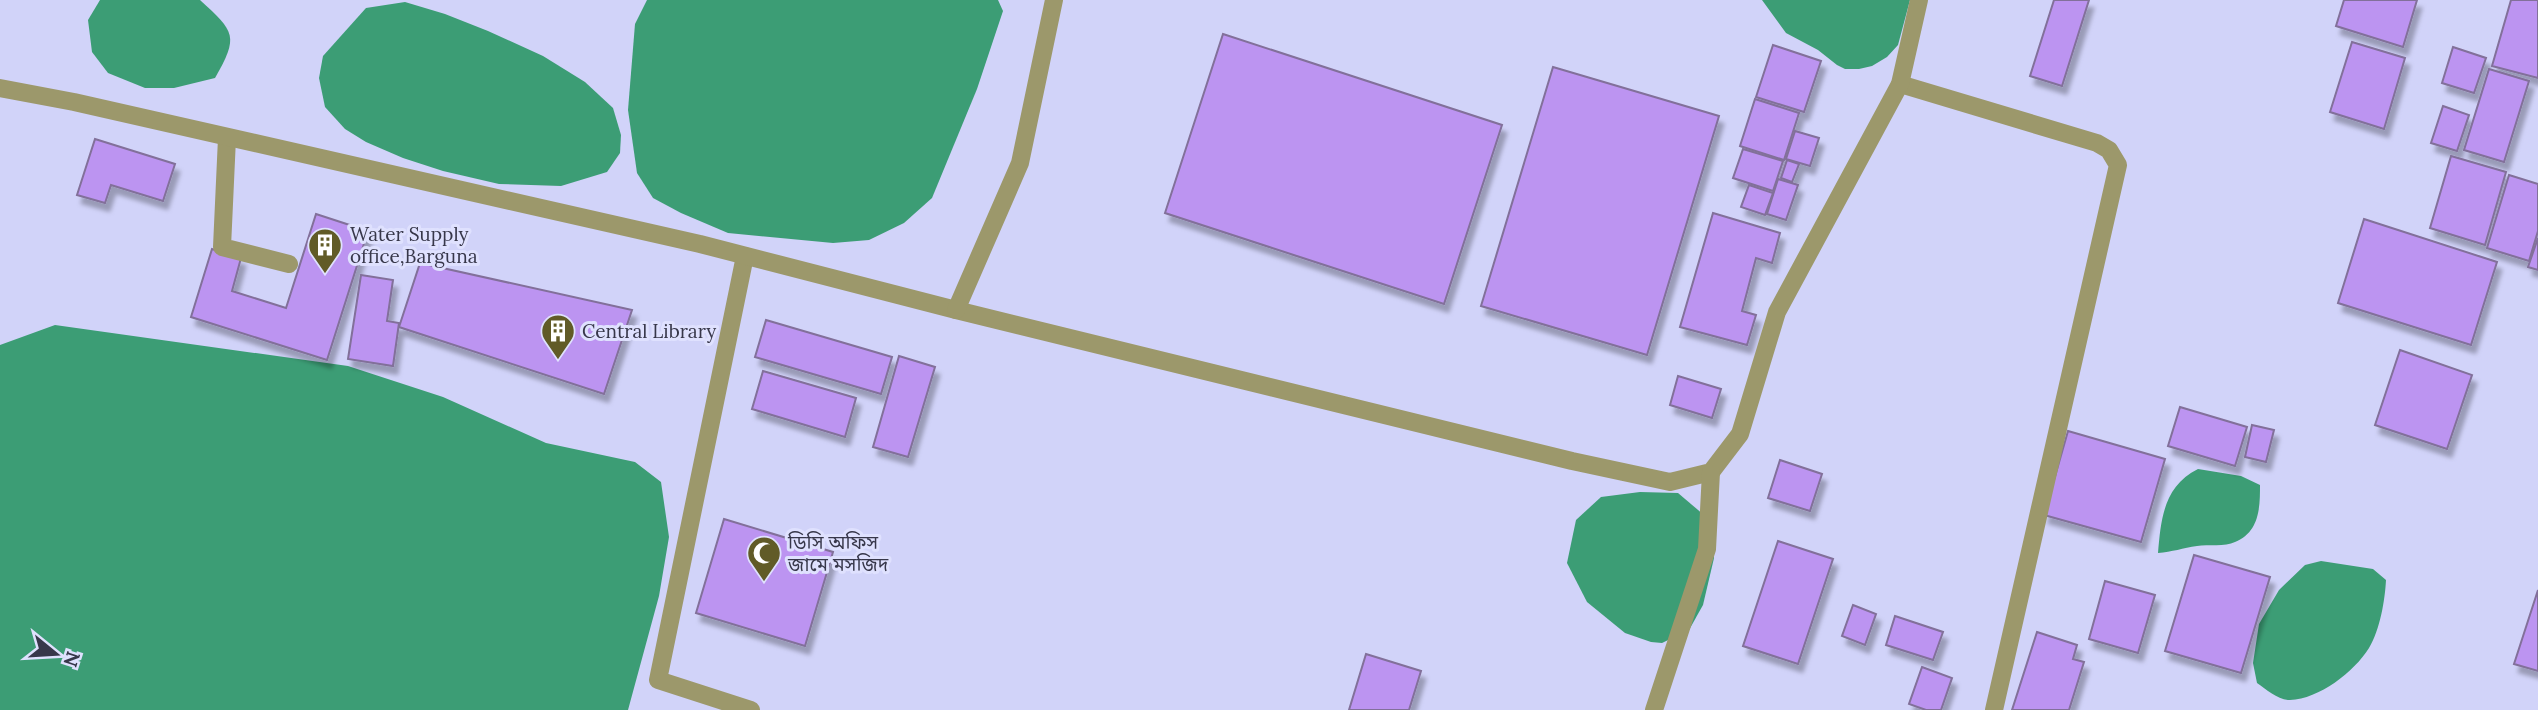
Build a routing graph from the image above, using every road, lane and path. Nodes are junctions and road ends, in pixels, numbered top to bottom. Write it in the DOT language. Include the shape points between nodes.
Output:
graph roads {
  1 [pos="1054,0"];
  2 [pos="1919,0"];
  3 [pos="1900,84"];
  4 [pos="0,88"];
  5 [pos="227,138"];
  6 [pos="745,256"];
  7 [pos="289,264"];
  8 [pos="956,310"];
  9 [pos="1711,472"];
  10 [pos="751,710"];
  11 [pos="1654,710"];
  12 [pos="1994,710"];
  1 -- 8 [label="street" via="1020,163"];
  2 -- 3 [label="street"];
  3 -- 9 [label="street" via="1777,312 1740,434"];
  3 -- 12 [label="street" via="2097,143 2109,150 2118,165"];
  4 -- 5 [label="street"];
  5 -- 6 [label="street"];
  5 -- 7 [label="street" via="222,247"];
  6 -- 8 [label="street"];
  6 -- 10 [label="street" via="658,680"];
  8 -- 9 [label="street" via="1572,461 1671,482"];
  9 -- 11 [label="street" via="1707,549"];
}
